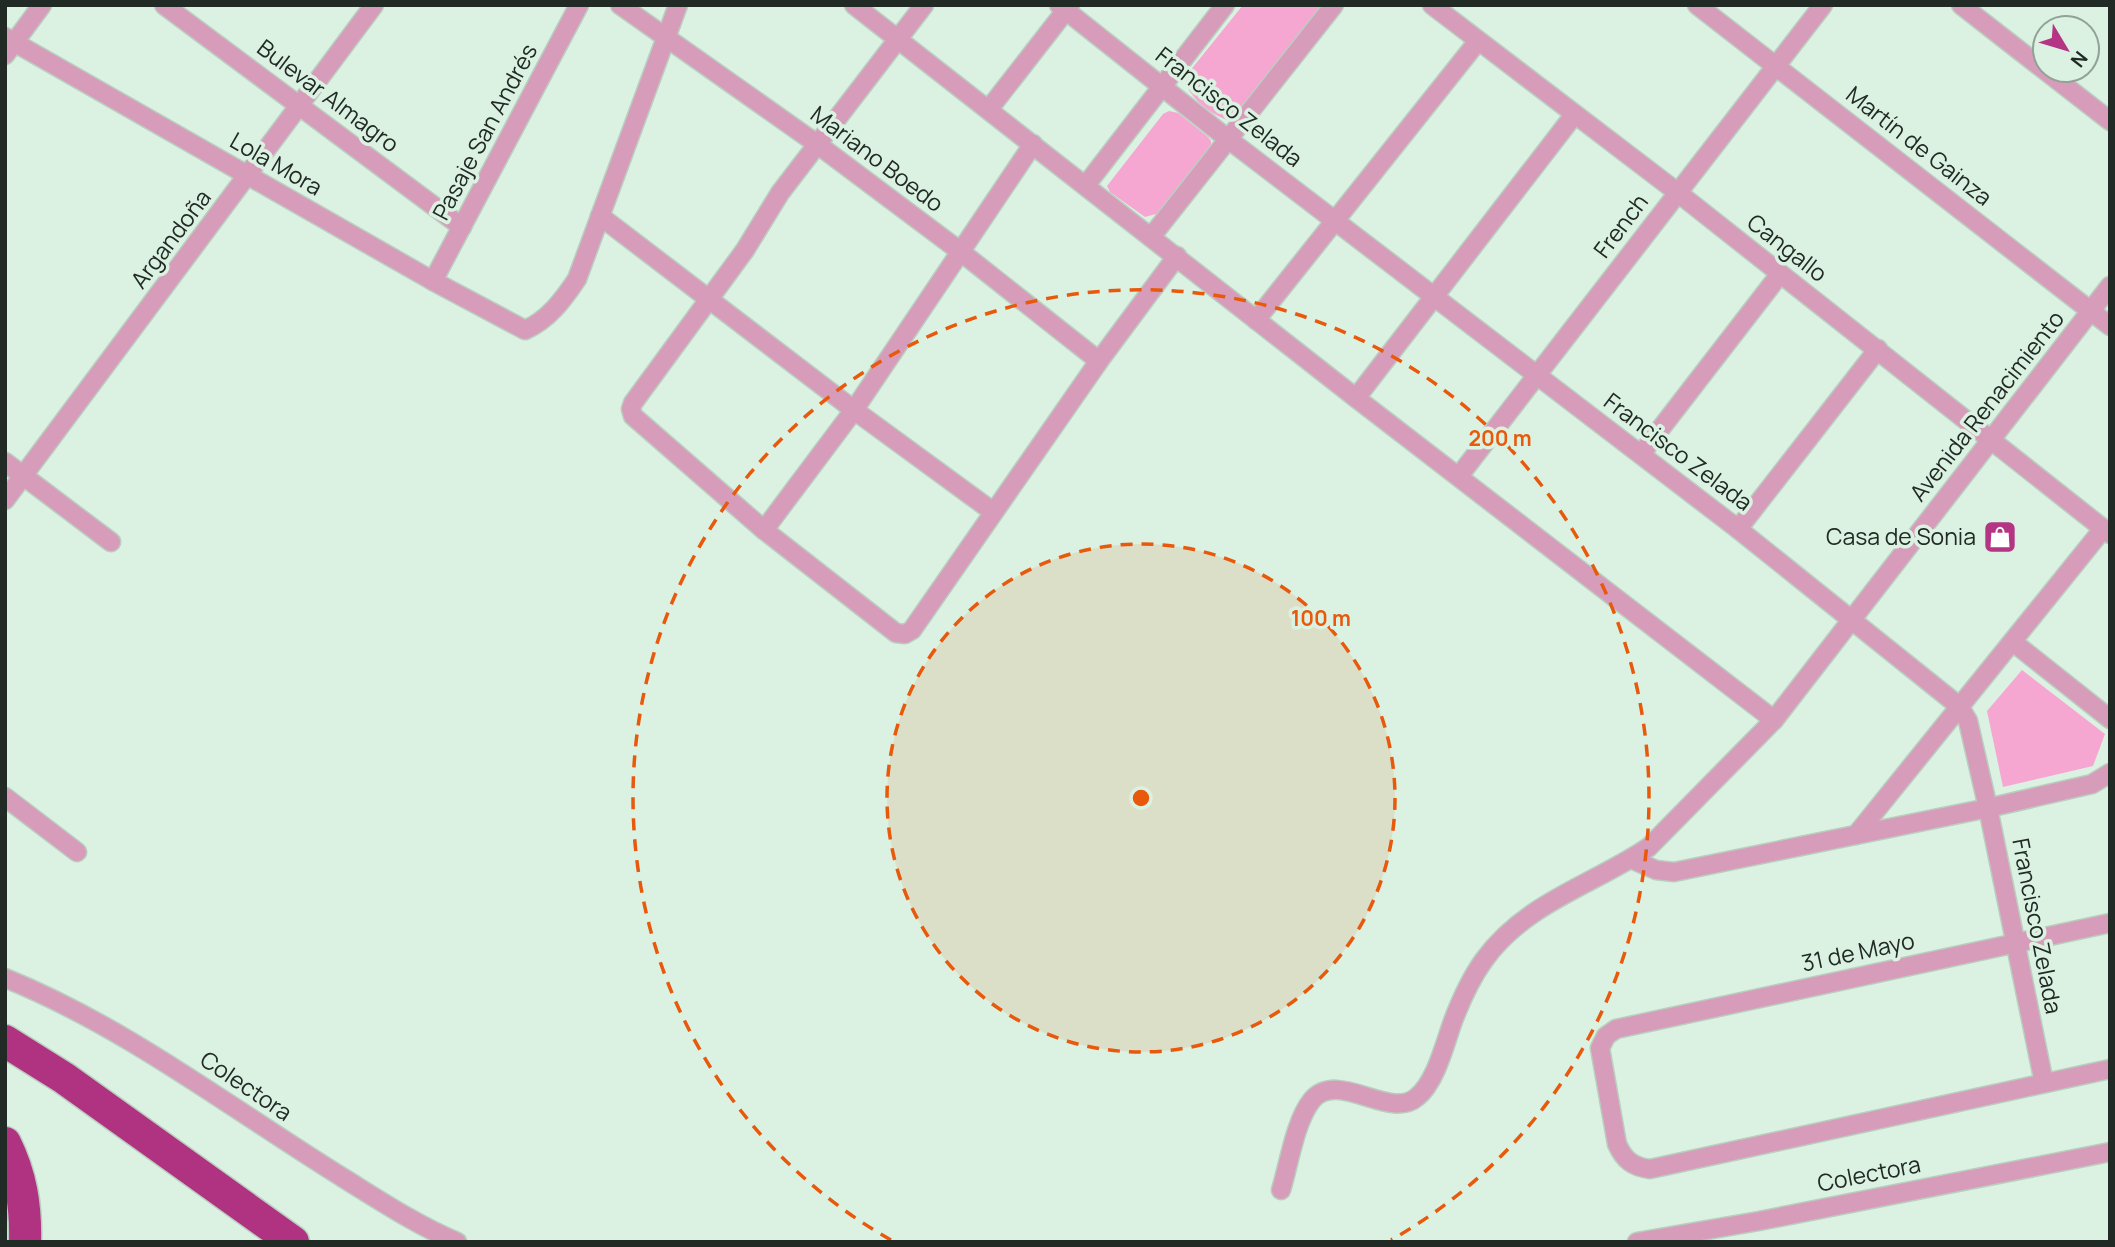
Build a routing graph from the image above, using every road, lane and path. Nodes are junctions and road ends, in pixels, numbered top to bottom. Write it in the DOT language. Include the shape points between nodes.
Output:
graph roads {
  1 [pos="42,5"];
  2 [pos="164,5"];
  3 [pos="374,5"];
  4 [pos="579,5"];
  5 [pos="620,5"];
  6 [pos="678,5"];
  7 [pos="855,5"];
  8 [pos="924,5"];
  9 [pos="1225,5"];
  10 [pos="1334,5"];
  11 [pos="1432,5"];
  12 [pos="1697,5"];
  13 [pos="1823,5"];
  14 [pos="1961,5"];
  15 [pos="1065,7"];
  16 [pos="665,37"];
  17 [pos="899,38"];
  18 [pos="1478,41"];
  19 [pos="8,45"];
  20 [pos="1775,66"];
  21 [pos="1163,86"];
  22 [pos="300,105"];
  23 [pos="989,109"];
  24 [pos="1574,115"];
  25 [pos="2110,121"];
  26 [pos="1228,139"];
  27 [pos="817,144"];
  28 [pos="1033,144"];
  29 [pos="248,176"];
  30 [pos="1086,185"];
  31 [pos="1677,192"];
  32 [pos="600,216"];
  33 [pos="1334,220"];
  34 [pos="462,227"];
  35 [pos="1151,237"];
  36 [pos="961,252"];
  37 [pos="1177,256"];
  38 [pos="1780,274"];
  39 [pos="433,281"];
  40 [pos="2110,286"];
  41 [pos="1434,296"];
  42 [pos="709,299"];
  43 [pos="2090,311"];
  44 [pos="1256,320"];
  45 [pos="2110,326"];
  46 [pos="1878,349"];
  47 [pos="1099,361"];
  48 [pos="1537,376"];
  49 [pos="1356,398"];
  50 [pos="854,410"];
  51 [pos="1992,440"];
  52 [pos="1641,454"];
  53 [pos="5,462"];
  54 [pos="24,476"];
  55 [pos="1459,477"];
  56 [pos="5,500"];
  57 [pos="992,511"];
  58 [pos="1738,529"];
  59 [pos="764,530"];
  60 [pos="2107,531"];
  61 [pos="111,542"];
  62 [pos="1853,619"];
  63 [pos="2013,642"];
  64 [pos="1959,706"];
  65 [pos="2110,719"];
  66 [pos="1774,720"];
  67 [pos="2110,774"];
  68 [pos="5,797"];
  69 [pos="1989,808"];
  70 [pos="1856,835"];
  71 [pos="77,852"];
  72 [pos="1631,859"];
  73 [pos="2110,923"];
  74 [pos="2015,943"];
  75 [pos="5,978"];
  76 [pos="5,1041"];
  77 [pos="2110,1069"];
  78 [pos="2044,1083"];
  79 [pos="5,1143"];
  80 [pos="2110,1152"];
  81 [pos="1281,1190"];
  82 [pos="25,1242"];
  83 [pos="293,1242"];
  84 [pos="457,1242"];
  85 [pos="1637,1242"];
  1 -- 19 [label="street"];
  2 -- 22 [label="street, Bulevar Almagro"];
  3 -- 22 [label="street, Argandoña"];
  4 -- 34 [label="street, Pasaje San Andrés"];
  5 -- 16 [label="street, Mariano Boedo"];
  6 -- 16 [label="street"];
  7 -- 17 [label="street"];
  8 -- 17 [label="street"];
  9 -- 21 [label="street"];
  10 -- 26 [label="street"];
  11 -- 18 [label="street, Cangallo"];
  12 -- 20 [label="street, Martín de Gainza"];
  13 -- 20 [label="street, French"];
  14 -- 25 [label="street"];
  15 -- 21 [label="street, Francisco Zelada"];
  15 -- 23 [label="street"];
  16 -- 27 [label="street, Mariano Boedo"];
  16 -- 32 [label="street"];
  17 -- 23 [label="street"];
  17 -- 27 [label="street"];
  18 -- 24 [label="street, Cangallo"];
  18 -- 33 [label="street"];
  19 -- 29 [label="street, Lola Mora"];
  20 -- 31 [label="street, French"];
  20 -- 43 [label="street, Martín de Gainza"];
  21 -- 26 [label="street, Francisco Zelada"];
  21 -- 30 [label="street"];
  22 -- 29 [label="street, Argandoña"];
  22 -- 34 [label="street, Bulevar Almagro"];
  23 -- 28 [label="street"];
  24 -- 31 [label="street, Cangallo"];
  24 -- 41 [label="street"];
  26 -- 33 [label="street, Francisco Zelada"];
  26 -- 35 [label="street"];
  27 -- 36 [label="street, Mariano Boedo"];
  27 -- 42 [label="street"];
  28 -- 30 [label="street"];
  28 -- 36 [label="street"];
  29 -- 39 [label="street, Lola Mora"];
  29 -- 54 [label="street, Argandoña"];
  30 -- 35 [label="street"];
  31 -- 38 [label="street, Cangallo"];
  31 -- 48 [label="street, French"];
  32 -- 39 [label="street, Lola Mora" via="577,279 564,300 537,325 524,330"];
  32 -- 42 [label="street"];
  33 -- 41 [label="street, Francisco Zelada"];
  33 -- 44 [label="street"];
  34 -- 39 [label="street, Pasaje San Andrés"];
  35 -- 37 [label="street"];
  36 -- 47 [label="street, Mariano Boedo"];
  36 -- 50 [label="street"];
  37 -- 44 [label="street"];
  37 -- 47 [label="street"];
  38 -- 46 [label="street, Cangallo"];
  38 -- 52 [label="street"];
  40 -- 43 [label="street, Avenida Renacimiento"];
  41 -- 48 [label="street, Francisco Zelada"];
  41 -- 49 [label="street"];
  42 -- 50 [label="street"];
  42 -- 59 [label="street" via="631,409 633,416"];
  43 -- 45 [label="street, Martín de Gainza"];
  43 -- 51 [label="street, Avenida Renacimiento"];
  44 -- 49 [label="street"];
  46 -- 51 [label="street, Cangallo"];
  46 -- 58 [label="street"];
  47 -- 57 [label="street"];
  48 -- 52 [label="street, Francisco Zelada"];
  48 -- 55 [label="street, French"];
  49 -- 55 [label="street"];
  50 -- 57 [label="street"];
  50 -- 59 [label="street"];
  51 -- 60 [label="street, Cangallo"];
  51 -- 62 [label="street, Avenida Renacimiento"];
  52 -- 58 [label="street, Francisco Zelada"];
  53 -- 54 [label="street"];
  54 -- 56 [label="street, Argandoña"];
  54 -- 61 [label="street"];
  55 -- 66 [label="street"];
  57 -- 59 [label="street" via="905,634 896,633"];
  58 -- 62 [label="street, Francisco Zelada"];
  60 -- 63 [label="street"];
  62 -- 64 [label="street, Francisco Zelada"];
  62 -- 66 [label="street, Avenida Renacimiento"];
  63 -- 64 [label="street"];
  63 -- 65 [label="street"];
  64 -- 69 [label="street, Francisco Zelada" via="1968,721"];
  64 -- 70 [label="street"];
  66 -- 72 [label="street, Avenida Renacimiento" via="1675,823"];
  67 -- 69 [label="street" via="2092,784"];
  68 -- 71 [label="street"];
  69 -- 70 [label="street"];
  69 -- 74 [label="street, Francisco Zelada"];
  70 -- 72 [label="street" via="1674,872"];
  72 -- 81 [label="street, Avenida Renacimiento" via="1544,904 1509,932 1467,989 1437,1065 1416,1099 1388,1103 1342,1090 1323,1091 1312,1100 1301,1120"];
  73 -- 74 [label="street, 31 de Mayo"];
  74 -- 78 [label="street, Francisco Zelada"];
  74 -- 78 [label="street, 31 de Mayo" via="1616,1029 1600,1048 1617,1144 1621,1154 1638,1168 1650,1168"];
  75 -- 84 [label="street, Colectora" via="48,995 157,1056 311,1159 423,1227"];
  76 -- 83 [label="highway"];
  77 -- 78 [label="street"];
  79 -- 82 [label="highway" via="24,1196"];
  80 -- 85 [label="street, Colectora"];
}
